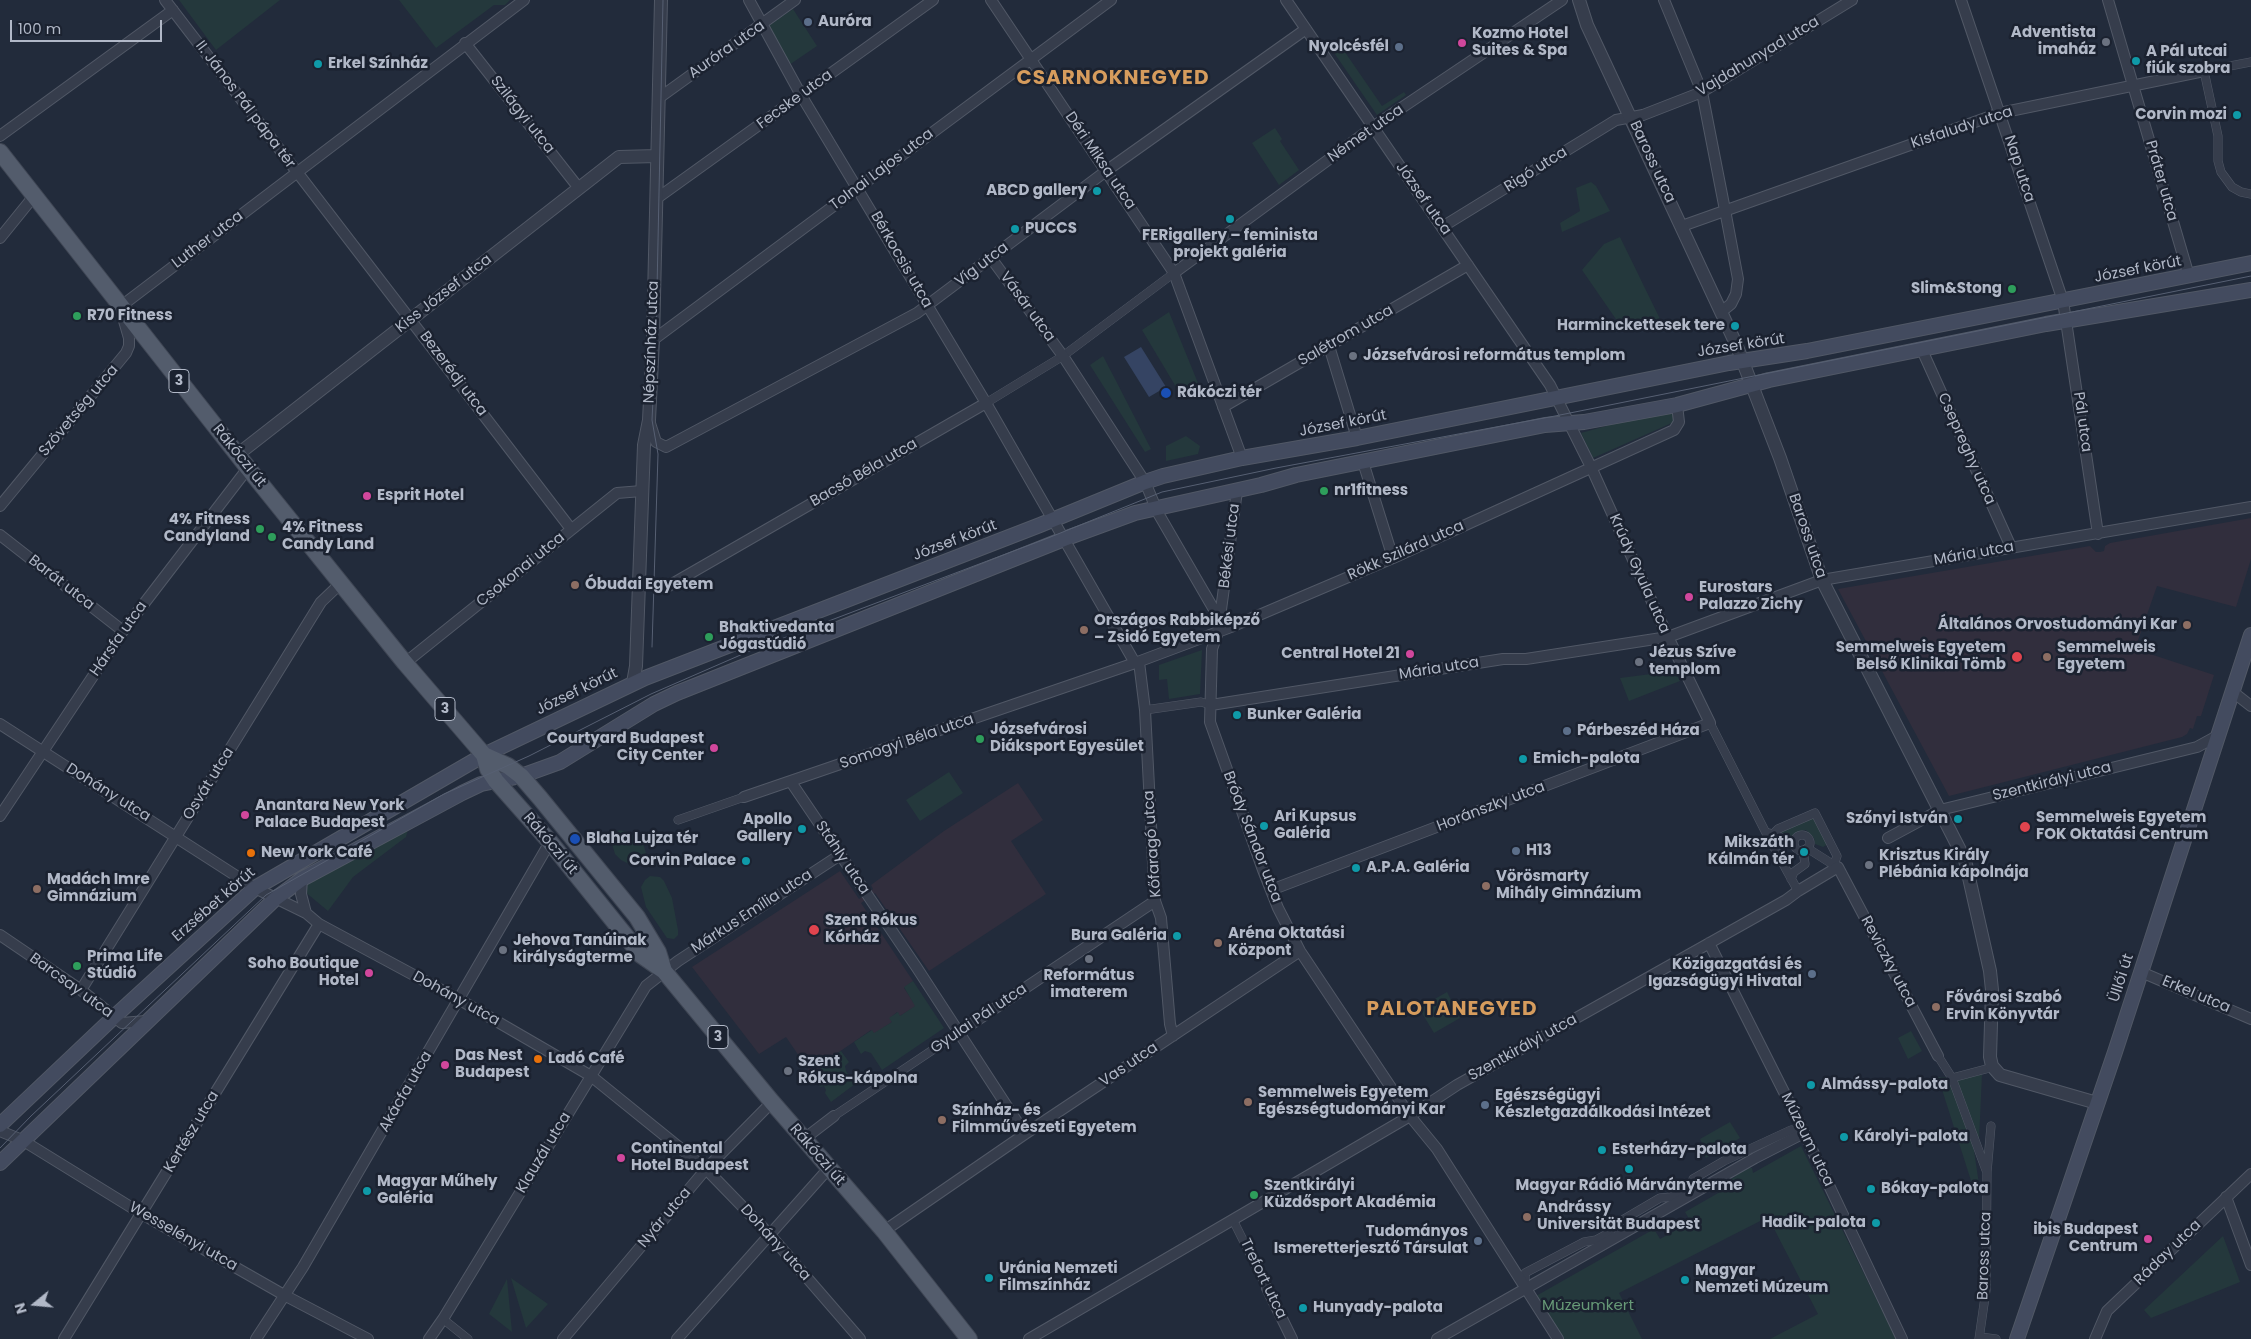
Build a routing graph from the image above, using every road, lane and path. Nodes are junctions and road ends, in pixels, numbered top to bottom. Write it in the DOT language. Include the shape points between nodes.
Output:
graph roads {
  1 [pos="165,0"];
  2 [pos="524,0"];
  3 [pos="661,0"];
  4 [pos="749,0"];
  5 [pos="795,0"];
  6 [pos="932,0"];
  7 [pos="991,0"];
  8 [pos="1111,0"];
  9 [pos="1286,0"];
  10 [pos="1562,0"];
  11 [pos="1578,0"];
  12 [pos="1664,0"];
  13 [pos="1852,0"];
  14 [pos="1962,0"];
  15 [pos="2108,0"];
  16 [pos="173,10"];
  17 [pos="762,25"];
  18 [pos="1306,29"];
  19 [pos="465,44"];
  20 [pos="1031,59"];
  21 [pos="2251,62"];
  22 [pos="2204,71"];
  23 [pos="2133,86"];
  24 [pos="1702,92"];
  25 [pos="801,95"];
  26 [pos="659,98"];
  27 [pos="2000,113"];
  28 [pos="1632,117"];
  29 [pos="1373,127"];
  30 [pos="0,136"];
  31 [pos="0,152"];
  32 [pos="657,156"];
  33 [pos="1106,171"];
  34 [pos="296,173"];
  35 [pos="578,187"];
  36 [pos="858,187"];
  37 [pos="2251,194"];
  38 [pos="34,196"];
  39 [pos="656,199"];
  40 [pos="1725,210"];
  41 [pos="1682,226"];
  42 [pos="1442,227"];
  43 [pos="0,238"];
  44 [pos="991,258"];
  45 [pos="2251,263"];
  46 [pos="1468,265"];
  47 [pos="1174,273"];
  48 [pos="2189,276"];
  49 [pos="2251,290"];
  50 [pos="928,306"];
  51 [pos="120,307"];
  52 [pos="2065,311"];
  53 [pos="1721,312"];
  54 [pos="411,320"];
  55 [pos="653,340"];
  56 [pos="1329,346"];
  57 [pos="1922,350"];
  58 [pos="1063,356"];
  59 [pos="1743,362"];
  60 [pos="1751,385"];
  61 [pos="1558,398"];
  62 [pos="986,403"];
  63 [pos="1677,405"];
  64 [pos="1223,407"];
  65 [pos="650,420"];
  66 [pos="1570,422"];
  67 [pos="1357,438"];
  68 [pos="237,454"];
  69 [pos="1242,458"];
  70 [pos="1363,462"];
  71 [pos="248,468"];
  72 [pos="1592,468"];
  73 [pos="1145,482"];
  74 [pos="642,491"];
  75 [pos="1237,491"];
  76 [pos="0,506"];
  77 [pos="2251,507"];
  78 [pos="1155,508"];
  79 [pos="1053,520"];
  80 [pos="571,528"];
  81 [pos="2098,534"];
  82 [pos="0,535"];
  83 [pos="1064,539"];
  84 [pos="2011,547"];
  85 [pos="1394,558"];
  86 [pos="1822,580"];
  87 [pos="341,583"];
  88 [pos="665,588"];
  89 [pos="1220,620"];
  90 [pos="123,631"];
  91 [pos="1218,632"];
  92 [pos="2251,635"];
  93 [pos="1668,637"];
  94 [pos="1138,662"];
  95 [pos="405,663"];
  96 [pos="633,683"];
  97 [pos="2233,692"];
  98 [pos="1211,705"];
  99 [pos="2251,706"];
  100 [pos="1145,710"];
  101 [pos="1710,723"];
  102 [pos="2,727"];
  103 [pos="2219,735"];
  104 [pos="42,751"];
  105 [pos="484,755"];
  106 [pos="508,778"];
  107 [pos="791,782"];
  108 [pos="744,798"];
  109 [pos="1940,810"];
  110 [pos="0,816"];
  111 [pos="678,820"];
  112 [pos="1768,833"];
  113 [pos="177,836"];
  114 [pos="1888,838"];
  115 [pos="550,842"];
  116 [pos="1794,842"];
  117 [pos="1805,849"];
  118 [pos="840,854"];
  119 [pos="1836,866"];
  120 [pos="302,879"];
  121 [pos="1791,879"];
  122 [pos="254,888"];
  123 [pos="1271,890"];
  124 [pos="1798,890"];
  125 [pos="275,899"];
  126 [pos="1155,900"];
  127 [pos="306,913"];
  128 [pos="319,924"];
  129 [pos="0,935"];
  130 [pos="1709,943"];
  131 [pos="1300,951"];
  132 [pos="664,971"];
  133 [pos="2141,972"];
  134 [pos="82,990"];
  135 [pos="460,1000"];
  136 [pos="113,1018"];
  137 [pos="2251,1018"];
  138 [pos="146,1021"];
  139 [pos="958,1033"];
  140 [pos="1173,1036"];
  141 [pos="1938,1056"];
  142 [pos="1986,1069"];
  143 [pos="591,1076"];
  144 [pos="1952,1078"];
  145 [pos="772,1102"];
  146 [pos="2098,1103"];
  147 [pos="834,1116"];
  148 [pos="1410,1116"];
  149 [pos="0,1125"];
  150 [pos="1991,1126"];
  151 [pos="0,1131"];
  152 [pos="1804,1133"];
  153 [pos="1026,1134"];
  154 [pos="804,1139"];
  155 [pos="22,1140"];
  156 [pos="0,1163"];
  157 [pos="829,1168"];
  158 [pos="706,1169"];
  159 [pos="1987,1172"];
  160 [pos="2251,1174"];
  161 [pos="2226,1197"];
  162 [pos="142,1214"];
  163 [pos="1233,1220"];
  164 [pos="884,1231"];
  165 [pos="770,1235"];
  166 [pos="2251,1265"];
  167 [pos="1267,1288"];
  168 [pos="1525,1289"];
  169 [pos="284,1295"];
  170 [pos="443,1319"];
  171 [pos="2018,1337"];
  172 [pos="1980,1338"];
  173 [pos="64,1339"];
  174 [pos="256,1339"];
  175 [pos="368,1339"];
  176 [pos="428,1339"];
  177 [pos="468,1339"];
  178 [pos="563,1339"];
  179 [pos="677,1339"];
  180 [pos="860,1339"];
  181 [pos="969,1339"];
  182 [pos="1029,1339"];
  183 [pos="1292,1339"];
  184 [pos="1437,1339"];
  185 [pos="1558,1339"];
  186 [pos="1902,1339"];
  187 [pos="1996,1339"];
  188 [pos="2094,1339"];
  1 -- 16 [label="street, II. János Pál pápa tér"];
  2 -- 19 [label="street, II. János Pál pápa tér"];
  3 -- 26 [label="street, Népszínház utca"];
  4 -- 17 [label="street, Bérkocsis utca"];
  5 -- 17 [label="street, Auróra utca"];
  6 -- 25 [label="street, Fecske utca"];
  7 -- 20 [label="street, Déri Miksa utca"];
  8 -- 20 [label="street, Tolnai Lajos utca"];
  9 -- 18 [label="street, József utca"];
  10 -- 29 [label="street, Német utca"];
  11 -- 28 [label="street, Baross utca"];
  12 -- 24 [label="street"];
  13 -- 24 [label="street, Vajdahunyad utca"];
  14 -- 27 [label="street, Nap utca"];
  15 -- 23 [label="street, Práter utca"];
  16 -- 30 [label="street"];
  16 -- 34 [label="street, II. János Pál pápa tér"];
  17 -- 25 [label="street, Bérkocsis utca"];
  17 -- 26 [label="street, Auróra utca"];
  18 -- 29 [label="street, József utca"];
  18 -- 33 [label="street, Víg utca"];
  19 -- 34 [label="street, II. János Pál pápa tér"];
  19 -- 35 [label="street, Szilágyi utca"];
  20 -- 33 [label="street, Déri Miksa utca"];
  20 -- 36 [label="street, Tolnai Lajos utca"];
  21 -- 22 [label="street, Kisfaludy utca"];
  22 -- 23 [label="street, Kisfaludy utca"];
  22 -- 37 [label="street" via="2218,136 2220,172 2232,187"];
  23 -- 27 [label="street, Kisfaludy utca"];
  23 -- 48 [label="street, Práter utca"];
  24 -- 28 [label="street, Vajdahunyad utca"];
  24 -- 40 [label="street"];
  25 -- 36 [label="street, Bérkocsis utca"];
  25 -- 39 [label="street, Fecske utca"];
  26 -- 32 [label="street, Népszínház utca"];
  27 -- 40 [label="street, Kisfaludy utca"];
  27 -- 52 [label="street, Nap utca"];
  28 -- 41 [label="street, Baross utca"];
  28 -- 42 [label="street, Rigó utca" via="1616,120"];
  29 -- 42 [label="street, József utca"];
  29 -- 47 [label="street, Német utca"];
  31 -- 38 [label="main road, Rákóczi út / 3"];
  32 -- 35 [label="street, Kiss József utca" via="620,156"];
  32 -- 39 [label="street, Népszínház utca"];
  33 -- 44 [label="street, Víg utca"];
  33 -- 47 [label="street, Déri Miksa utca"];
  34 -- 51 [label="street, Luther utca"];
  34 -- 54 [label="street, Bezerédj utca"];
  35 -- 54 [label="street, Kiss József utca"];
  36 -- 50 [label="street, Bérkocsis utca"];
  36 -- 55 [label="street, Tolnai Lajos utca"];
  38 -- 43 [label="street"];
  38 -- 51 [label="main road, Rákóczi út / 3"];
  39 -- 55 [label="street, Népszínház utca"];
  40 -- 41 [label="street, Kisfaludy utca"];
  40 -- 53 [label="street" via="1738,279 1731,304"];
  41 -- 53 [label="street, Baross utca"];
  42 -- 46 [label="street, József utca"];
  44 -- 50 [label="street, Víg utca"];
  44 -- 58 [label="street, Vásár utca"];
  45 -- 48 [label="main road, József körút"];
  46 -- 56 [label="street, Salétrom utca"];
  46 -- 61 [label="street, József utca"];
  47 -- 58 [label="street"];
  47 -- 64 [label="street"];
  48 -- 52 [label="main road, József körút"];
  49 -- 52 [label="main road, József körút"];
  50 -- 62 [label="street, Bérkocsis utca"];
  50 -- 65 [label="street, Víg utca" via="666,447 656,442"];
  51 -- 68 [label="main road, Rákóczi út / 3"];
  51 -- 76 [label="street, Szövetség utca" via="129,338 126,354"];
  52 -- 57 [label="main road, József körút"];
  52 -- 59 [label="main road, József körút"];
  52 -- 81 [label="street, Pál utca"];
  53 -- 59 [label="street, Baross utca"];
  54 -- 68 [label="street, Kiss József utca"];
  54 -- 80 [label="street, Bezerédj utca"];
  55 -- 65 [label="street, Népszínház utca"];
  56 -- 64 [label="street, Salétrom utca"];
  56 -- 67 [label="street"];
  57 -- 60 [label="main road, József körút"];
  57 -- 84 [label="street, Csepreghy utca"];
  58 -- 62 [label="street, Bacsó Béla utca"];
  58 -- 73 [label="street"];
  59 -- 60 [label="street, Baross utca"];
  59 -- 61 [label="main road, József körút"];
  60 -- 63 [label="main road, József körút"];
  60 -- 86 [label="street, Baross utca"];
  61 -- 66 [label="street, József utca"];
  61 -- 67 [label="main road, József körút"];
  62 -- 79 [label="street, Bérkocsis utca"];
  62 -- 88 [label="street, Bacsó Béla utca"];
  63 -- 66 [label="main road, József körút"];
  63 -- 72 [label="street" via="1679,422 1674,430"];
  64 -- 69 [label="street"];
  65 -- 74 [label="street, Népszínház utca" via="644,445"];
  66 -- 70 [label="main road, József körút"];
  66 -- 72 [label="street, Krúdy Gyula utca"];
  67 -- 69 [label="main road, József körút"];
  68 -- 71 [label="main road, Rákóczi út / 3"];
  69 -- 73 [label="main road, József körút"];
  70 -- 75 [label="main road, József körút"];
  70 -- 85 [label="street"];
  71 -- 87 [label="main road, Rákóczi út / 3"];
  71 -- 90 [label="street, Hársfa utca"];
  72 -- 85 [label="street, Rökk Szilárd utca"];
  72 -- 93 [label="street, Krúdy Gyula utca"];
  73 -- 78 [label="street"];
  73 -- 79 [label="main road, József körút"];
  74 -- 80 [label="street, Csokonai utca" via="617,493"];
  74 -- 96 [label="street, Népszínház utca"];
  75 -- 78 [label="main road, József körút"];
  75 -- 89 [label="street, Békési utca"];
  77 -- 81 [label="street, Mária utca"];
  78 -- 83 [label="main road, József körút" via="1135,512"];
  78 -- 89 [label="street"];
  79 -- 83 [label="street, Bérkocsis utca"];
  79 -- 96 [label="main road, József körút"];
  80 -- 95 [label="street, Csokonai utca"];
  81 -- 84 [label="street, Mária utca"];
  82 -- 90 [label="street, Barát utca"];
  83 -- 94 [label="street, Bérkocsis utca"];
  83 -- 106 [label="main road, József körút" via="709,679 654,704 560,762"];
  84 -- 86 [label="street, Mária utca"];
  85 -- 91 [label="street, Rökk Szilárd utca"];
  86 -- 93 [label="street, Mária utca"];
  86 -- 109 [label="street, Baross utca"];
  87 -- 95 [label="main road, Rákóczi út / 3"];
  87 -- 113 [label="street, Osvát utca" via="321,602"];
  89 -- 91 [label="street, Békési utca"];
  90 -- 104 [label="street, Hársfa utca"];
  91 -- 94 [label="street, Rökk Szilárd utca"];
  91 -- 98 [label="street, Bródy Sándor utca" via="1212,649"];
  92 -- 97 [label="main road, Üllői út"];
  93 -- 98 [label="street, Mária utca" via="1526,659 1503,659"];
  93 -- 101 [label="street, Krúdy Gyula utca"];
  94 -- 100 [label="street, Kőfaragó utca"];
  94 -- 107 [label="street, Somogyi Béla utca"];
  95 -- 105 [label="main road, Rákóczi út / 3"];
  96 -- 105 [label="main road, József körút"];
  97 -- 99 [label="street"];
  97 -- 103 [label="main road, Üllői út"];
  98 -- 100 [label="street" via="1201,702"];
  98 -- 123 [label="street, Bródy Sándor utca" via="1210,722 1216,743"];
  100 -- 126 [label="street, Kőfaragó utca"];
  101 -- 112 [label="street, Krúdy Gyula utca"];
  101 -- 123 [label="street, Horánszky utca"];
  102 -- 104 [label="street, Dohány utca"];
  103 -- 109 [label="street, Szentkirályi utca" via="2197,747"];
  103 -- 133 [label="main road, Üllői út"];
  104 -- 110 [label="street, Hársfa utca"];
  104 -- 113 [label="street, Dohány utca"];
  105 -- 106 [label="main road, Rákóczi út / 3" via="503,763"];
  105 -- 106 [label="main road, Rákóczi út / 3" via="488,769"];
  105 -- 122 [label="main road, Erzsébet körút"];
  106 -- 115 [label="main road, Rákóczi út / 3"];
  106 -- 120 [label="main road" via="462,793"];
  106 -- 132 [label="main road, Rákóczi út / 3" via="638,918 658,952"];
  107 -- 108 [label="street, Somogyi Béla utca"];
  107 -- 118 [label="street, Stáhly utca"];
  108 -- 111 [label="street, Somogyi Béla utca"];
  109 -- 114 [label="street, Szentkirályi utca"];
  109 -- 146 [label="street, Baross utca" via="1964,860 1976,904 1992,990 1990,1057 1994,1070 2000,1075"];
  112 -- 116 [label="street"];
  112 -- 119 [label="street" via="1815,813 1837,856"];
  112 -- 121 [label="street"];
  113 -- 122 [label="street, Dohány utca"];
  113 -- 134 [label="street, Osvát utca"];
  115 -- 132 [label="main road, Rákóczi út / 3" via="641,955"];
  115 -- 135 [label="street, Akácfa utca"];
  116 -- 117 [label="street" via="1796,848"];
  116 -- 117 [label="street" via="1798,836 1804,835 1809,841"];
  117 -- 119 [label="street"];
  117 -- 121 [label="street" via="1805,864 1794,872"];
  118 -- 132 [label="street, Márkus Emília utca"];
  118 -- 139 [label="street, Stáhly utca"];
  119 -- 124 [label="street, Szentkirályi utca"];
  119 -- 141 [label="street, Reviczky utca"];
  120 -- 125 [label="main road"];
  120 -- 127 [label="street" via="301,894"];
  121 -- 124 [label="street"];
  122 -- 125 [label="street, Dohány utca"];
  122 -- 136 [label="main road, Erzsébet körút"];
  123 -- 131 [label="street, Bródy Sándor utca"];
  124 -- 130 [label="street, Szentkirályi utca"];
  125 -- 127 [label="street, Dohány utca"];
  125 -- 138 [label="main road"];
  126 -- 139 [label="street, Gyulai Pál utca"];
  126 -- 140 [label="street, Kőfaragó utca" via="1161,918"];
  127 -- 128 [label="street, Dohány utca"];
  128 -- 135 [label="street, Dohány utca"];
  128 -- 162 [label="street, Kertész utca"];
  129 -- 134 [label="street, Barcsay utca"];
  130 -- 148 [label="street, Szentkirályi utca" via="1457,1085"];
  130 -- 152 [label="street, Múzeum utca"];
  131 -- 140 [label="street, Vas utca"];
  131 -- 148 [label="street, Bródy Sándor utca"];
  132 -- 143 [label="street, Klauzál utca" via="646,986"];
  132 -- 145 [label="main road, Rákóczi út / 3"];
  133 -- 137 [label="street, Erkel utca"];
  133 -- 146 [label="main road, Üllői út"];
  134 -- 136 [label="street, Barcsay utca"];
  135 -- 143 [label="street, Dohány utca"];
  135 -- 169 [label="street, Akácfa utca"];
  136 -- 138 [label="street, Barcsay utca" via="122,1023"];
  136 -- 149 [label="main road, Erzsébet körút"];
  138 -- 155 [label="main road" via="119,1051"];
  139 -- 147 [label="street, Gyulai Pál utca"];
  139 -- 153 [label="street, Stáhly utca"];
  140 -- 153 [label="street, Vas utca"];
  141 -- 144 [label="street, Baross utca"];
  142 -- 144 [label="street"];
  143 -- 158 [label="street, Dohány utca"];
  143 -- 170 [label="street, Klauzál utca"];
  144 -- 159 [label="street, Baross utca"];
  145 -- 154 [label="main road, Rákóczi út / 3"];
  145 -- 158 [label="street, Nyár utca"];
  146 -- 171 [label="main road, Üllői út"];
  147 -- 154 [label="street, Gyulai Pál utca"];
  148 -- 163 [label="street, Szentkirályi utca"];
  148 -- 168 [label="street, Bródy Sándor utca" via="1437,1149"];
  150 -- 159 [label="street, Baross utca"];
  151 -- 155 [label="street, Wesselényi utca"];
  152 -- 168 [label="street"];
  152 -- 186 [label="street, Múzeum utca"];
  153 -- 164 [label="street, Vas utca"];
  154 -- 157 [label="main road, Rákóczi út / 3"];
  155 -- 156 [label="main road"];
  155 -- 162 [label="street, Wesselényi utca"];
  157 -- 164 [label="main road, Rákóczi út / 3"];
  157 -- 165 [label="street"];
  158 -- 165 [label="street, Dohány utca"];
  158 -- 178 [label="street, Nyár utca"];
  159 -- 172 [label="street, Baross utca" via="1986,1290"];
  160 -- 161 [label="street, Ráday utca"];
  161 -- 166 [label="street"];
  161 -- 188 [label="street, Ráday utca" via="2107,1312"];
  162 -- 169 [label="street, Wesselényi utca"];
  162 -- 173 [label="street, Kertész utca"];
  163 -- 167 [label="street, Trefort utca"];
  163 -- 182 [label="street, Szentkirályi utca"];
  164 -- 181 [label="main road, Rákóczi út / 3"];
  165 -- 179 [label="street"];
  165 -- 180 [label="street, Dohány utca"];
  167 -- 183 [label="street, Trefort utca"];
  168 -- 184 [label="street"];
  168 -- 185 [label="street, Bródy Sándor utca"];
  169 -- 174 [label="street, Akácfa utca"];
  169 -- 175 [label="street, Wesselényi utca"];
  170 -- 176 [label="street, Klauzál utca"];
  170 -- 177 [label="street"];
  172 -- 187 [label="street"];
}
